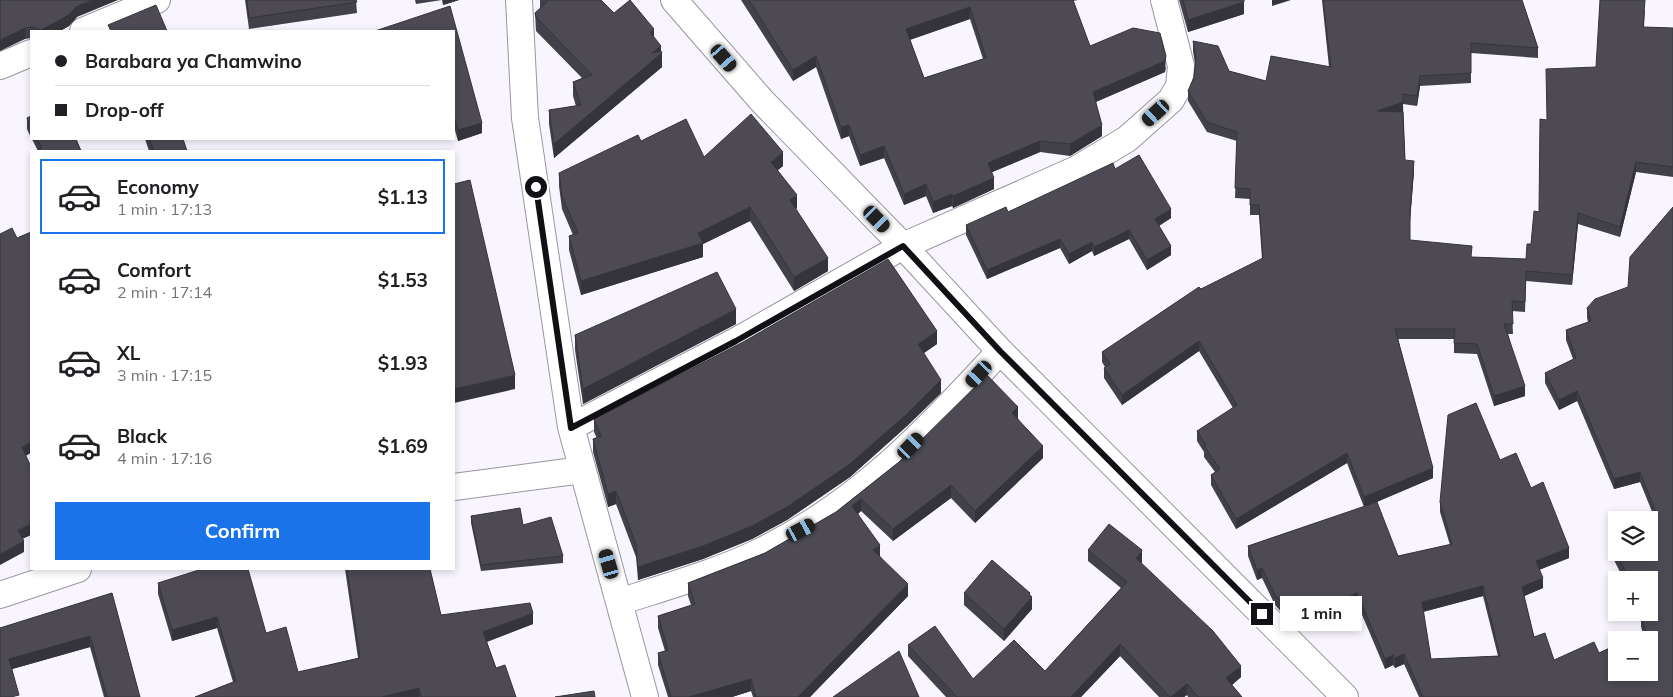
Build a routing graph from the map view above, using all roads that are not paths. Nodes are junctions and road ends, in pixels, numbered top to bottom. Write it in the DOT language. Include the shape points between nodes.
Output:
graph roads {
  1 [pos="157,0"];
  2 [pos="519,0"];
  3 [pos="674,0"];
  4 [pos="1164,0"];
  5 [pos="85,30"];
  6 [pos="30,53"];
  7 [pos="0,66"];
  8 [pos="903,246"];
  9 [pos="1000,351"];
  10 [pos="571,428"];
  11 [pos="582,470"];
  12 [pos="455,487"];
  13 [pos="75,570"];
  14 [pos="0,596"];
  15 [pos="619,602"];
  16 [pos="644,697"];
  17 [pos="1345,697"];
  1 -- 5 [label="street"];
  2 -- 10 [label="street" via="525,118"];
  3 -- 8 [label="street" via="762,100"];
  4 -- 8 [label="street" via="1181,66 1178,86 1171,100 1127,139 1077,169"];
  6 -- 7 [label="street"];
  8 -- 9 [label="street"];
  8 -- 10 [label="street" via="736,341"];
  9 -- 15 [label="street" via="911,446 866,486 815,522 758,553"];
  9 -- 17 [label="street"];
  10 -- 11 [label="street"];
  11 -- 12 [label="street"];
  11 -- 15 [label="street"];
  13 -- 14 [label="street"];
  15 -- 16 [label="street"];
}
